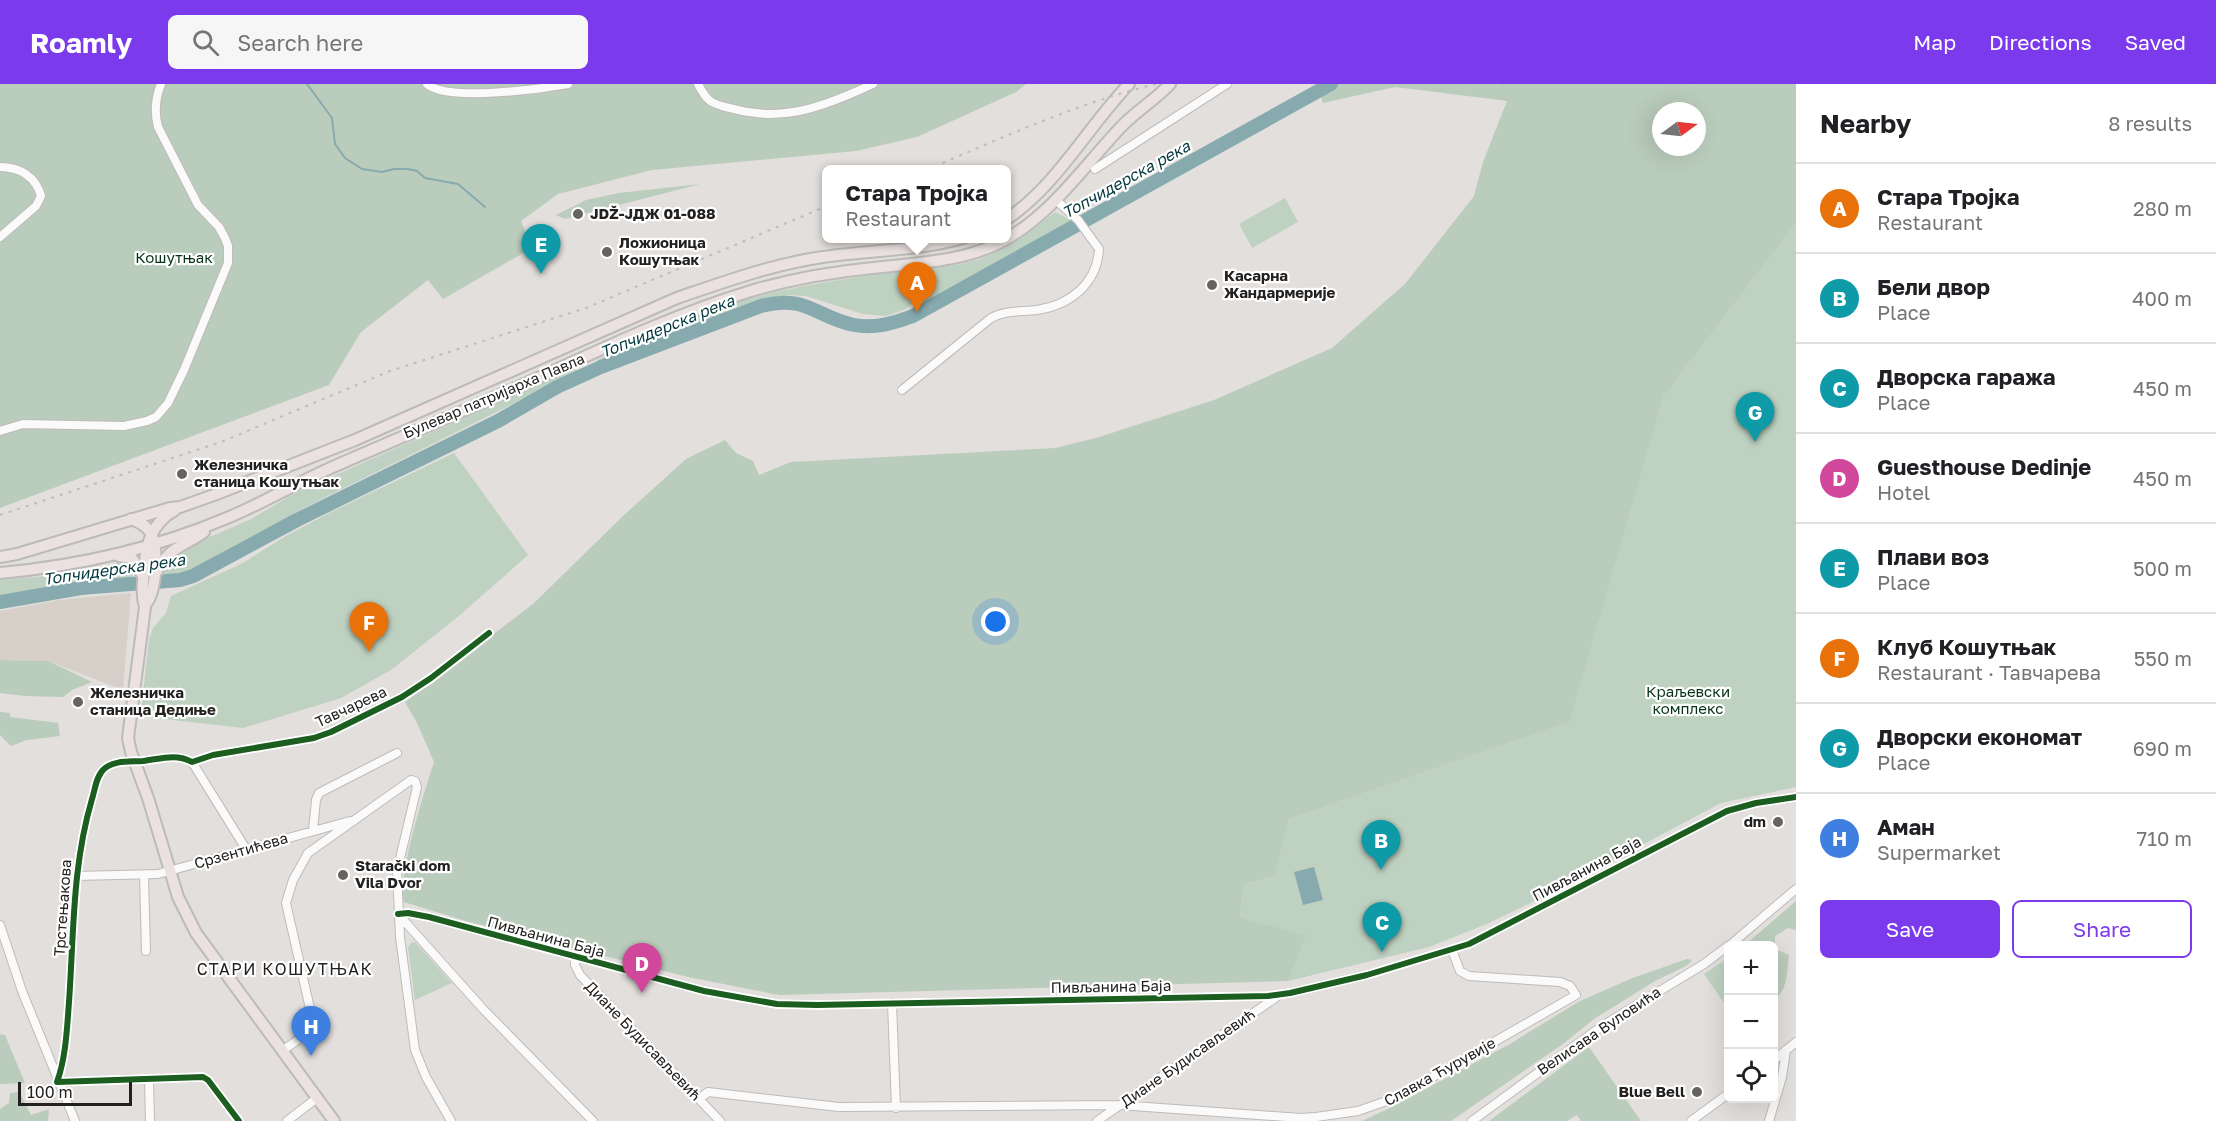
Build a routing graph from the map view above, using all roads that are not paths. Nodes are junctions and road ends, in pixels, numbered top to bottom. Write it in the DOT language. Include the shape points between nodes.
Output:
graph roads {
  1 [pos="161,84"];
  2 [pos="427,84"];
  3 [pos="568,84"];
  4 [pos="698,84"];
  5 [pos="873,84"];
  6 [pos="1129,84"];
  7 [pos="1170,84"];
  8 [pos="1227,84"];
  9 [pos="0,167"];
  10 [pos="1095,169"];
  11 [pos="1056,200"];
  12 [pos="1011,216"];
  13 [pos="1011,236"];
  14 [pos="0,237"];
  15 [pos="939,243"];
  16 [pos="996,243"];
  17 [pos="902,390"];
  18 [pos="0,431"];
  19 [pos="180,507"];
  20 [pos="131,519"];
  21 [pos="211,525"];
  22 [pos="151,541"];
  23 [pos="109,555"];
  24 [pos="0,557"];
  25 [pos="0,573"];
  26 [pos="149,577"];
  27 [pos="489,633"];
  28 [pos="397,753"];
  29 [pos="134,761"];
  30 [pos="192,762"];
  31 [pos="1796,797"];
  32 [pos="357,819"];
  33 [pos="313,830"];
  34 [pos="246,849"];
  35 [pos="169,871"];
  36 [pos="144,875"];
  37 [pos="76,876"];
  38 [pos="1796,889"];
  39 [pos="398,914"];
  40 [pos="0,925"];
  41 [pos="1735,941"];
  42 [pos="1452,950"];
  43 [pos="1724,950"];
  44 [pos="146,951"];
  45 [pos="575,957"];
  46 [pos="1280,995"];
  47 [pos="892,1003"];
  48 [pos="1796,1042"];
  49 [pos="1786,1050"];
  50 [pos="282,1051"];
  51 [pos="1778,1056"];
  52 [pos="149,1079"];
  53 [pos="57,1082"];
  54 [pos="1724,1097"];
  55 [pos="317,1098"];
  56 [pos="699,1099"];
  57 [pos="1119,1105"];
  58 [pos="896,1108"];
  59 [pos="75,1121"];
  60 [pos="150,1121"];
  61 [pos="239,1121"];
  62 [pos="287,1121"];
  63 [pos="334,1121"];
  64 [pos="450,1121"];
  65 [pos="593,1121"];
  66 [pos="720,1121"];
  67 [pos="1097,1121"];
  68 [pos="1472,1121"];
  69 [pos="1691,1121"];
  70 [pos="1769,1121"];
  1 -- 18 [label="street" via="155,114 158,127 194,200 219,227 229,252 184,370 165,407 147,421 124,426 23,424"];
  2 -- 3 [label="street" via="436,90 462,93"];
  4 -- 5 [label="street" via="706,99 718,106 779,115 817,107"];
  6 -- 12 [label="main road" via="1051,180"];
  7 -- 11 [label="main road, Булевар патријарха Павла" via="1124,124"];
  8 -- 10 [label="street"];
  9 -- 14 [label="street" via="25,174 36,183 41,196 36,206"];
  11 -- 13 [label="main road, Булевар патријарха Павла"];
  11 -- 17 [label="street" via="1078,220 1099,249 1095,273 1083,288 1046,308 997,314"];
  15 -- 19 [label="main road, Булевар патријарха Павла" via="820,257 677,298 355,440"];
  16 -- 21 [label="main road, Булевар патријарха Павла" via="943,260 795,280 685,314 384,444"];
  19 -- 20 [label="main road, Булевар патријарха Павла"];
  19 -- 22 [label="main road" via="165,515"];
  20 -- 22 [label="main road" via="146,526"];
  20 -- 24 [label="main road, Булевар патријарха Павла"];
  21 -- 22 [label="main road, Булевар патријарха Павла"];
  21 -- 26 [label="main road" via="169,553"];
  22 -- 23 [label="main road, Булевар патријарха Павла"];
  22 -- 26 [label="main road"];
  23 -- 25 [label="main road, Булевар патријарха Павла"];
  23 -- 26 [label="main road" via="132,558"];
  26 -- 29 [label="main road" via="128,730"];
  27 -- 30 [label="street, Тавчарева" via="402,697 331,732"];
  28 -- 33 [label="street" via="319,793"];
  29 -- 30 [label="street, Тавчарева" via="170,757"];
  29 -- 35 [label="main road"];
  29 -- 37 [label="street, Трстењакова" via="110,766 100,774 81,840"];
  30 -- 34 [label="street"];
  31 -- 42 [label="street, Пивљанина Баја" via="1727,811"];
  32 -- 33 [label="street, Срзентићева"];
  32 -- 39 [label="street" via="411,780 415,781 417,787 398,865"];
  32 -- 50 [label="street" via="308,853 289,888 288,912 314,1024"];
  33 -- 34 [label="street, Срзентићева"];
  34 -- 35 [label="street, Срзентићева"];
  35 -- 36 [label="street, Срзентићева"];
  35 -- 50 [label="main road" via="190,923"];
  36 -- 37 [label="street, Срзентићева"];
  36 -- 44 [label="street"];
  37 -- 53 [label="street, Трстењакова" via="66,1035"];
  38 -- 41 [label="street, Велисава Вуловића"];
  39 -- 45 [label="street, Пивљанина Баја" via="429,917"];
  39 -- 64 [label="street" via="414,1046"];
  39 -- 65 [label="street" via="483,1009"];
  40 -- 53 [label="street"];
  42 -- 46 [label="street, Пивљанина Баја"];
  42 -- 57 [label="street, Славка Ћурувије" via="1460,971 1469,976 1560,982 1570,986 1576,995 1398,1097 1358,1111 1301,1118"];
  43 -- 68 [label="street, Велисава Вуловића" via="1602,1026"];
  45 -- 47 [label="street, Пивљанина Баја" via="704,992 769,1003"];
  45 -- 56 [label="street, Диане Будисављевић" via="580,975"];
  46 -- 47 [label="street, Пивљанина Баја"];
  46 -- 57 [label="street, Диане Будисављевић"];
  47 -- 58 [label="street"];
  48 -- 49 [label="street"];
  49 -- 51 [label="street"];
  49 -- 70 [label="street"];
  50 -- 55 [label="main road"];
  52 -- 53 [label="street"];
  52 -- 60 [label="street"];
  52 -- 61 [label="street" via="203,1077"];
  53 -- 59 [label="street"];
  54 -- 69 [label="street"];
  55 -- 62 [label="street"];
  55 -- 63 [label="main road"];
  56 -- 58 [label="street, Славка Ћурувије" via="708,1092 829,1106"];
  56 -- 66 [label="street, Диане Будисављевић"];
  57 -- 58 [label="street, Славка Ћурувије"];
  57 -- 67 [label="street, Диане Будисављевић"];
}
